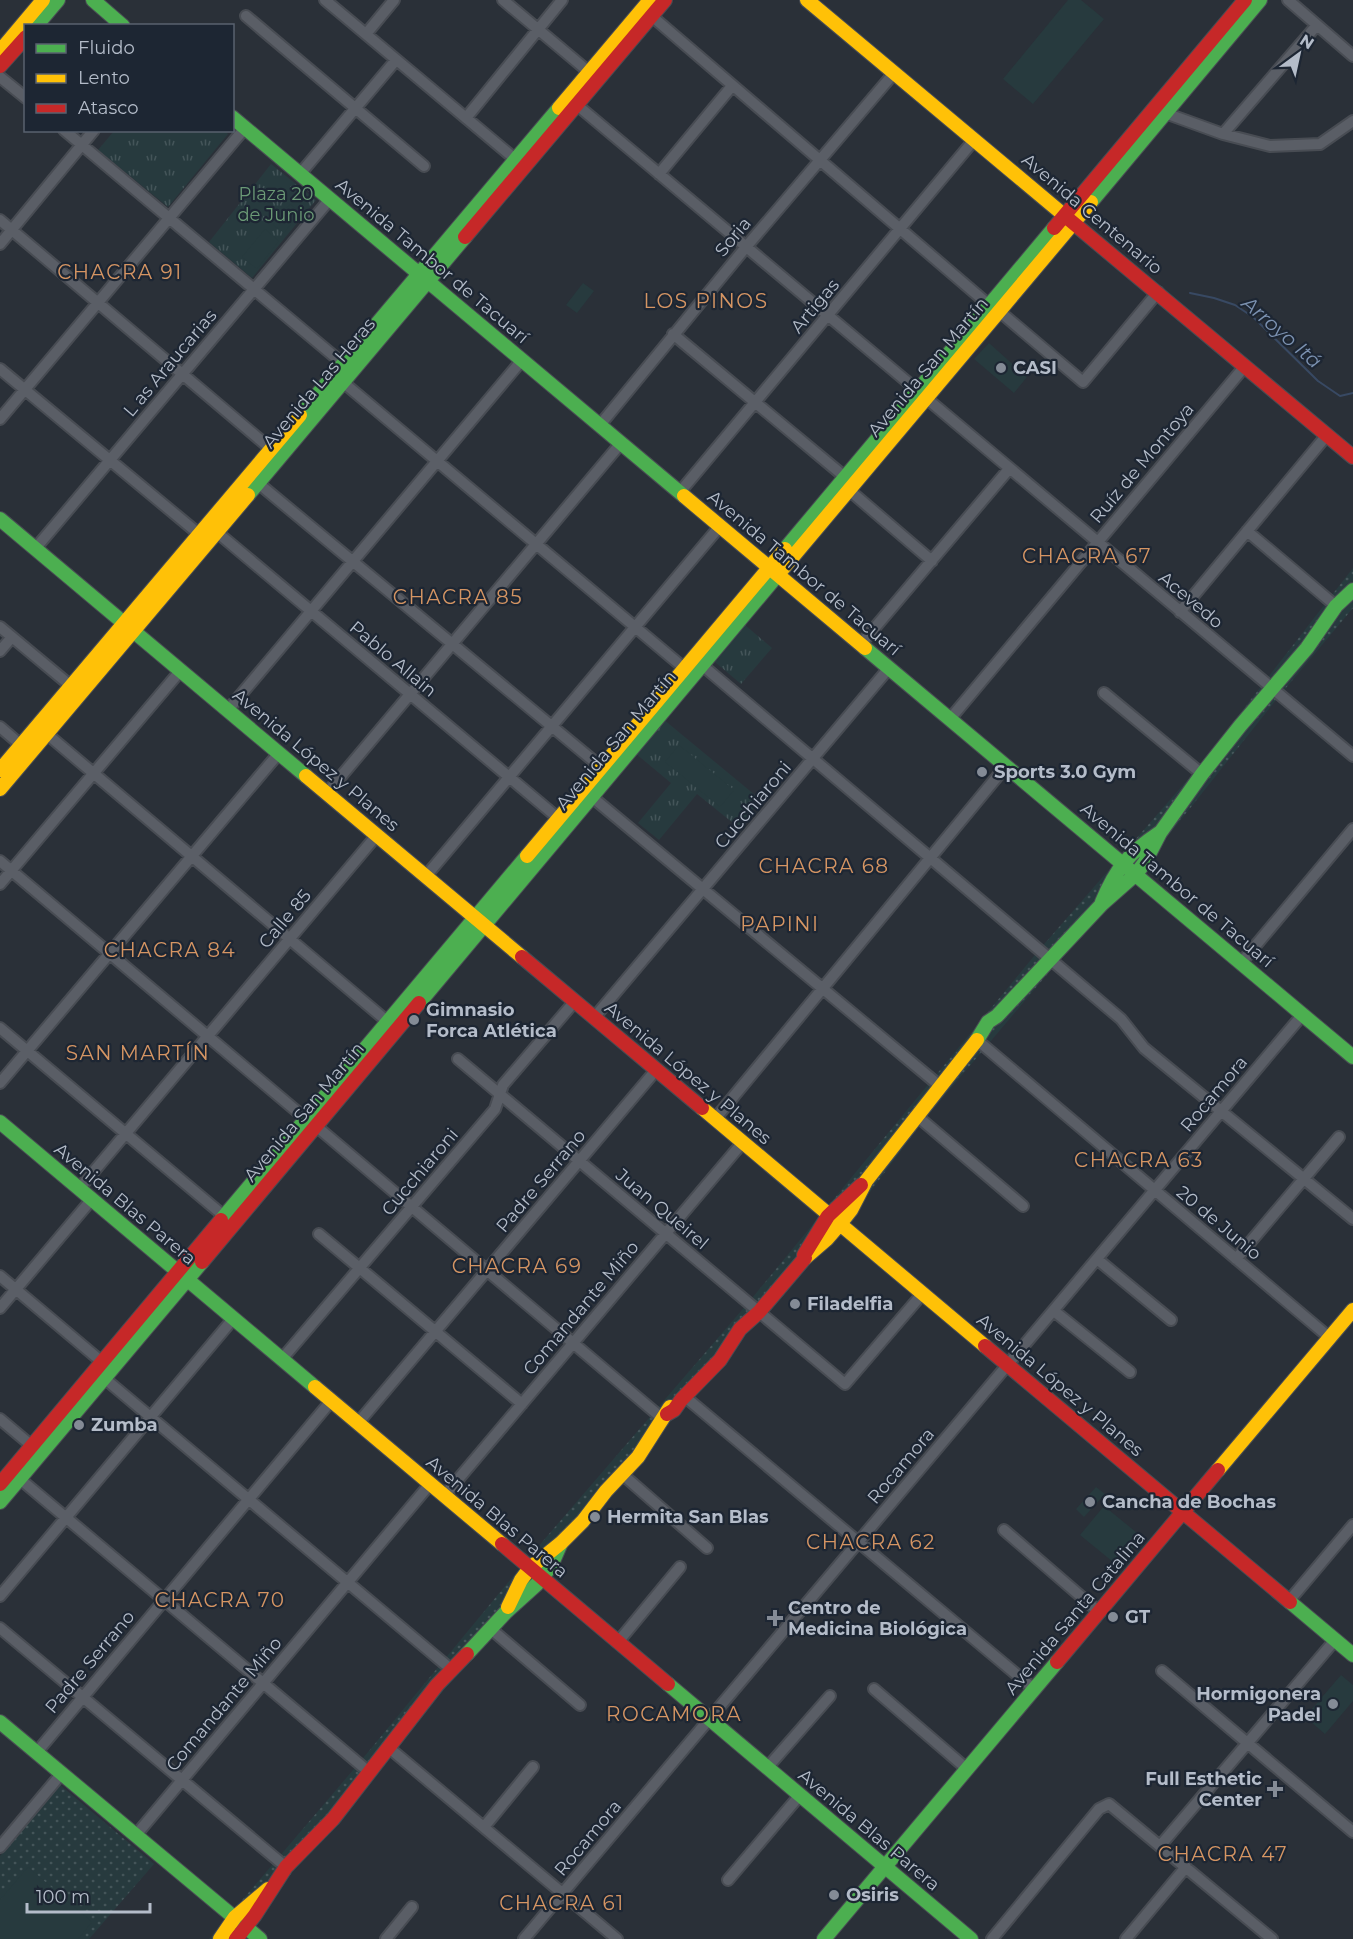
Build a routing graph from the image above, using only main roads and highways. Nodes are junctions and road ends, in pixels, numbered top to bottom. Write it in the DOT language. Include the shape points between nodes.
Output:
graph roads {
  1 [pos="43,0"];
  2 [pos="58,0"];
  3 [pos="93,0"];
  4 [pos="665,0"];
  5 [pos="807,0"];
  6 [pos="1245,0"];
  7 [pos="1260,0"];
  8 [pos="648,8"];
  9 [pos="38,24"];
  10 [pos="121,24"];
  11 [pos="24,39"];
  12 [pos="0,51"];
  13 [pos="0,66"];
  14 [pos="594,76"];
  15 [pos="234,119"];
  16 [pos="520,163"];
  17 [pos="1068,219"];
  18 [pos="424,277"];
  19 [pos="343,372"];
  20 [pos="1353,457"];
  21 [pos="0,519"];
  22 [pos="208,533"];
  23 [pos="774,570"];
  24 [pos="1353,590"];
  25 [pos="129,627"];
  26 [pos="0,770"];
  27 [pos="0,789"];
  28 [pos="1160,833"];
  29 [pos="1121,862"];
  30 [pos="1136,874"];
  31 [pos="1102,904"];
  32 [pos="480,921"];
  33 [pos="1353,1056"];
  34 [pos="311,1122"];
  35 [pos="1,1127"];
  36 [pos="866,1181"];
  37 [pos="828,1214"];
  38 [pos="840,1224"];
  39 [pos="802,1260"];
  40 [pos="182,1276"];
  41 [pos="1353,1310"];
  42 [pos="0,1484"];
  43 [pos="0,1502"];
  44 [pos="1183,1512"];
  45 [pos="561,1543"];
  46 [pos="530,1568"];
  47 [pos="542,1578"];
  48 [pos="506,1612"];
  49 [pos="1353,1655"];
  50 [pos="0,1722"];
  51 [pos="885,1867"];
  52 [pos="272,1886"];
  53 [pos="234,1917"];
  54 [pos="246,1928"];
  55 [pos="220,1939"];
  56 [pos="236,1939"];
  57 [pos="260,1939"];
  58 [pos="824,1939"];
  59 [pos="971,1939"];
  1 -- 12 [label="main road"];
  2 -- 9 [label="main road"];
  3 -- 10 [label="main road"];
  4 -- 8 [label="main road, Avenida Las Heras"];
  5 -- 17 [label="main road, Avenida Centenario"];
  6 -- 17 [label="main road, Avenida San Martín"];
  7 -- 17 [label="main road, Avenida San Martín" via="1165,113"];
  8 -- 14 [label="main road, Avenida Las Heras"];
  11 -- 13 [label="main road"];
  14 -- 16 [label="main road, Avenida Las Heras"];
  14 -- 16 [label="main road, Avenida Las Heras" via="577,105"];
  15 -- 18 [label="main road, Avenida Tambor de Tacuarí"];
  16 -- 18 [label="main road, Avenida Las Heras"];
  17 -- 20 [label="main road, Avenida Centenario"];
  17 -- 23 [label="main road, Avenida San Martín"];
  18 -- 19 [label="main road, Avenida Las Heras"];
  18 -- 23 [label="main road, Avenida Tambor de Tacuarí"];
  19 -- 22 [label="main road, Avenida Las Heras" via="271,449"];
  19 -- 22 [label="main road, Avenida Las Heras" via="258,483"];
  21 -- 25 [label="main road, Avenida López y Planes"];
  22 -- 25 [label="main road, Avenida Las Heras"];
  23 -- 29 [label="main road, Avenida Tambor de Tacuarí"];
  23 -- 32 [label="main road, Avenida San Martín" via="702,665 592,797"];
  23 -- 32 [label="main road, Avenida San Martín" via="684,668 558,818"];
  24 -- 28 [label="main road" via="1202,774"];
  25 -- 26 [label="main road, Avenida Las Heras" via="71,686"];
  25 -- 27 [label="main road, Avenida Las Heras"];
  25 -- 32 [label="main road, Avenida López y Planes"];
  28 -- 29 [label="main road" via="1132,850"];
  28 -- 30 [label="main road"];
  29 -- 30 [label="main road, Avenida Tambor de Tacuarí"];
  29 -- 31 [label="main road"];
  30 -- 31 [label="main road"];
  30 -- 33 [label="main road, Avenida Tambor de Tacuarí"];
  31 -- 36 [label="main road" via="998,1016 988,1022"];
  32 -- 34 [label="main road, Avenida San Martín"];
  32 -- 34 [label="main road, Avenida San Martín" via="388,1022"];
  32 -- 37 [label="main road, Avenida López y Planes"];
  34 -- 40 [label="main road, Avenida San Martín"];
  34 -- 40 [label="main road, Avenida San Martín" via="224,1216"];
  35 -- 40 [label="main road, Avenida Blas Parera"];
  36 -- 37 [label="main road"];
  36 -- 38 [label="main road"];
  37 -- 38 [label="main road, Avenida López y Planes"];
  37 -- 39 [label="main road"];
  38 -- 39 [label="main road"];
  38 -- 44 [label="main road, Avenida López y Planes"];
  39 -- 45 [label="main road" via="740,1329 720,1360 670,1406 638,1457"];
  40 -- 42 [label="main road, Avenida San Martín" via="102,1362"];
  40 -- 43 [label="main road, Avenida San Martín" via="104,1378"];
  40 -- 46 [label="main road, Avenida Blas Parera"];
  41 -- 44 [label="main road, Avenida Santa Catalina"];
  44 -- 49 [label="main road, Avenida López y Planes"];
  44 -- 51 [label="main road, Avenida Santa Catalina"];
  45 -- 46 [label="main road"];
  45 -- 47 [label="main road"];
  46 -- 47 [label="main road, Avenida Blas Parera"];
  46 -- 48 [label="main road"];
  47 -- 48 [label="main road"];
  47 -- 51 [label="main road, Avenida Blas Parera"];
  48 -- 52 [label="main road" via="437,1685 333,1819"];
  50 -- 53 [label="main road"];
  51 -- 58 [label="main road, Avenida Santa Catalina"];
  51 -- 59 [label="main road, Avenida Blas Parera"];
  52 -- 53 [label="main road"];
  52 -- 54 [label="main road"];
  53 -- 54 [label="main road"];
  53 -- 55 [label="main road"];
  54 -- 56 [label="main road"];
  54 -- 57 [label="main road"];
}
